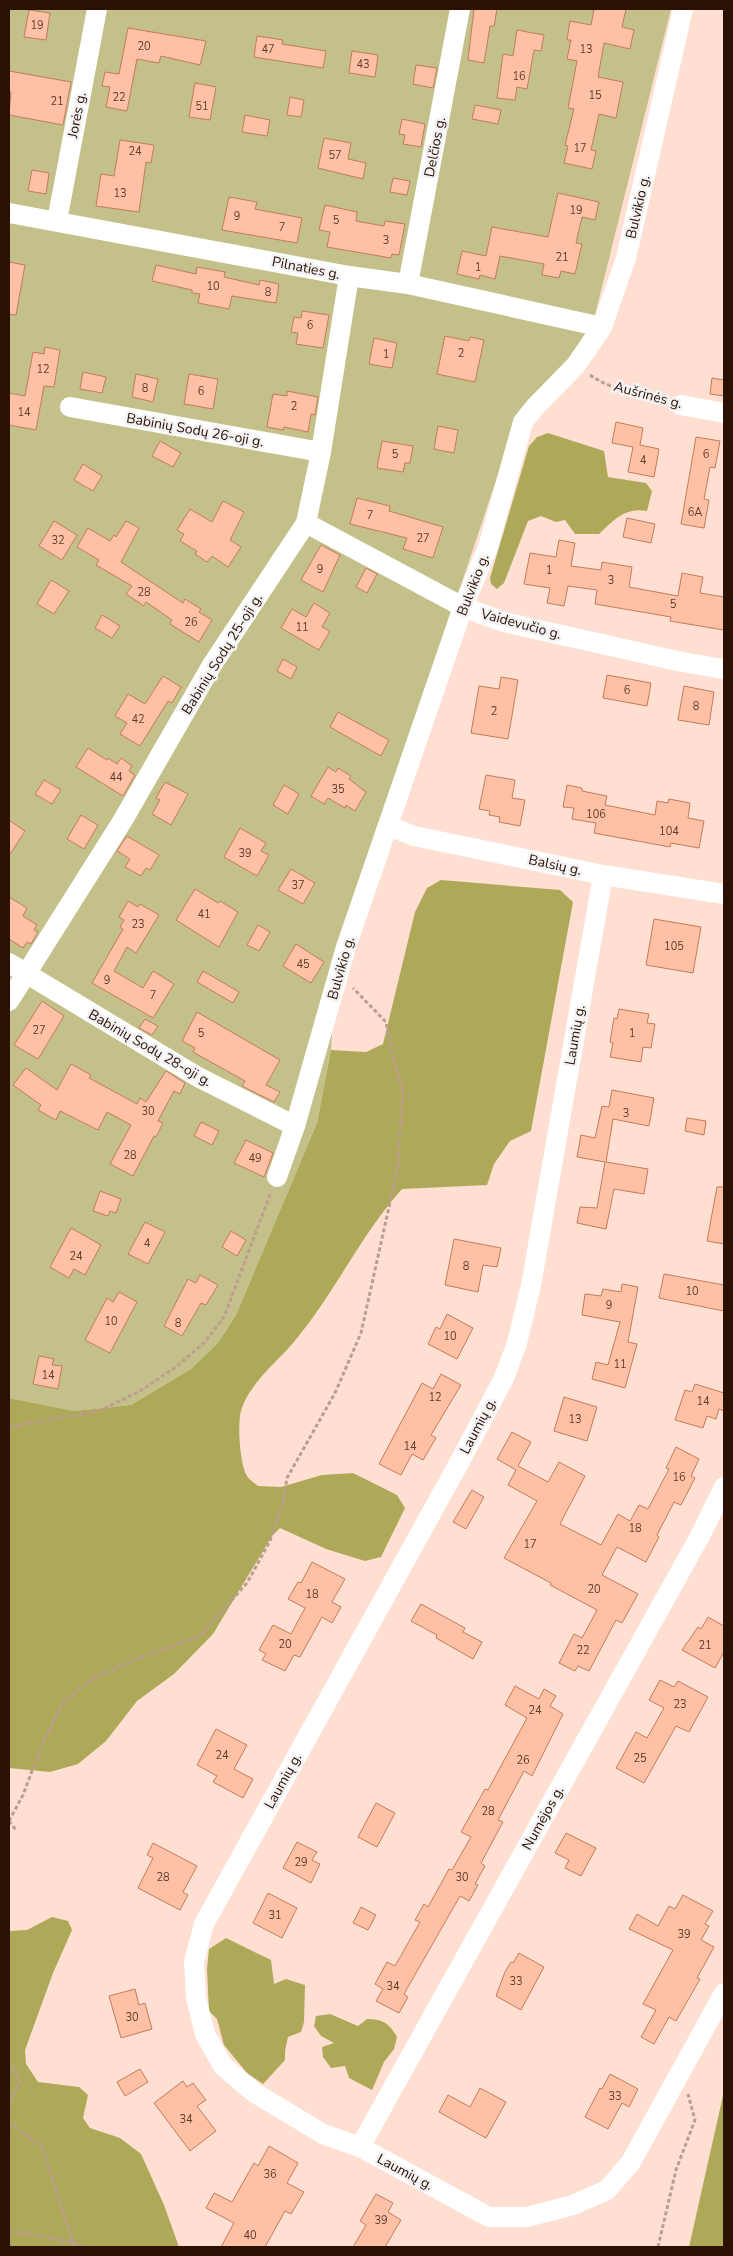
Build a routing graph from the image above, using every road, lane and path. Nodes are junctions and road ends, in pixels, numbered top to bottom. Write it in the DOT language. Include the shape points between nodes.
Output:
graph roads {
  1 [pos="97,9"];
  2 [pos="460,9"];
  3 [pos="682,9"];
  4 [pos="9,213"];
  5 [pos="57,221"];
  6 [pos="349,276"];
  7 [pos="408,284"];
  8 [pos="602,327"];
  9 [pos="576,365"];
  10 [pos="681,405"];
  11 [pos="70,407"];
  12 [pos="724,413"];
  13 [pos="321,452"];
  14 [pos="306,523"];
  15 [pos="463,607"];
  16 [pos="724,668"];
  17 [pos="389,826"];
  18 [pos="603,875"];
  19 [pos="724,894"];
  20 [pos="9,963"];
  21 [pos="339,973"];
  22 [pos="26,974"];
  23 [pos="9,1001"];
  24 [pos="295,1126"];
  25 [pos="276,1177"];
  26 [pos="9,1427"];
  27 [pos="724,1487"];
  28 [pos="9,1821"];
  29 [pos="16,1830"];
  30 [pos="724,1993"];
  31 [pos="9,2063"];
  32 [pos="682,2071"];
  33 [pos="9,2105"];
  34 [pos="9,2122"];
  35 [pos="360,2147"];
  36 [pos="9,2232"];
  37 [pos="73,2242"];
  38 [pos="74,2247"];
  39 [pos="83,2247"];
  40 [pos="658,2247"];
  1 -- 5 [label="street, Jorės g."];
  2 -- 7 [label="street, Delčios g."];
  3 -- 8 [label="street, Bulvikio g." via="626,258"];
  4 -- 5 [label="street, Pilnaties g."];
  5 -- 6 [label="street, Pilnaties g."];
  6 -- 7 [label="street, Pilnaties g."];
  6 -- 13 [label="street, Babinių Sodų 25-oji g."];
  7 -- 8 [label="street, Pilnaties g."];
  8 -- 9 [label="street, Bulvikio g."];
  9 -- 10 [label="path, Aušrinės g." via="609,385"];
  9 -- 15 [label="street, Bulvikio g." via="523,422 488,547"];
  10 -- 12 [label="street, Aušrinės g."];
  11 -- 13 [label="street, Babinių Sodų 26-oji g."];
  13 -- 14 [label="street, Babinių Sodų 25-oji g."];
  14 -- 15 [label="street, Vaidevučio g."];
  14 -- 22 [label="street, Babinių Sodų 25-oji g." via="212,666 123,820"];
  15 -- 16 [label="street, Vaidevučio g." via="504,622 682,662"];
  15 -- 17 [label="street, Bulvikio g."];
  17 -- 18 [label="street, Balsių g." via="414,836"];
  17 -- 21 [label="street, Bulvikio g."];
  18 -- 19 [label="street, Balsių g."];
  18 -- 35 [label="street, Laumių g." via="531,1285 517,1343 454,1472 204,1924 194,1962 196,1998 205,2034 223,2066 254,2093 323,2134"];
  20 -- 22 [label="street, Babinių Sodų 28-oji g."];
  21 -- 24 [label="street, Bulvikio g."];
  21 -- 28 [label="path" via="386,1022 403,1092 397,1171 361,1333 335,1393 287,1478 270,1541 247,1583 200,1636 96,1677 63,1702"];
  22 -- 23 [label="street, Babinių Sodų 25-oji g."];
  22 -- 24 [label="street, Babinių Sodų 28-oji g." via="198,1077"];
  24 -- 25 [label="street, Bulvikio g."];
  25 -- 26 [label="path" via="224,1317 205,1342 162,1377 99,1411"];
  27 -- 35 [label="street, Numėjos g." via="700,1536"];
  28 -- 29 [label="path"];
  30 -- 32 [label="street, Laumių g."];
  31 -- 33 [label="path" via="20,2081"];
  32 -- 35 [label="street, Laumių g." via="632,2162 607,2190 573,2205 527,2217 489,2216"];
  32 -- 40 [label="path" via="695,2120 676,2170"];
  34 -- 37 [label="path" via="42,2147"];
  36 -- 37 [label="path"];
  37 -- 38 [label="path"];
  37 -- 39 [label="path"];
}
